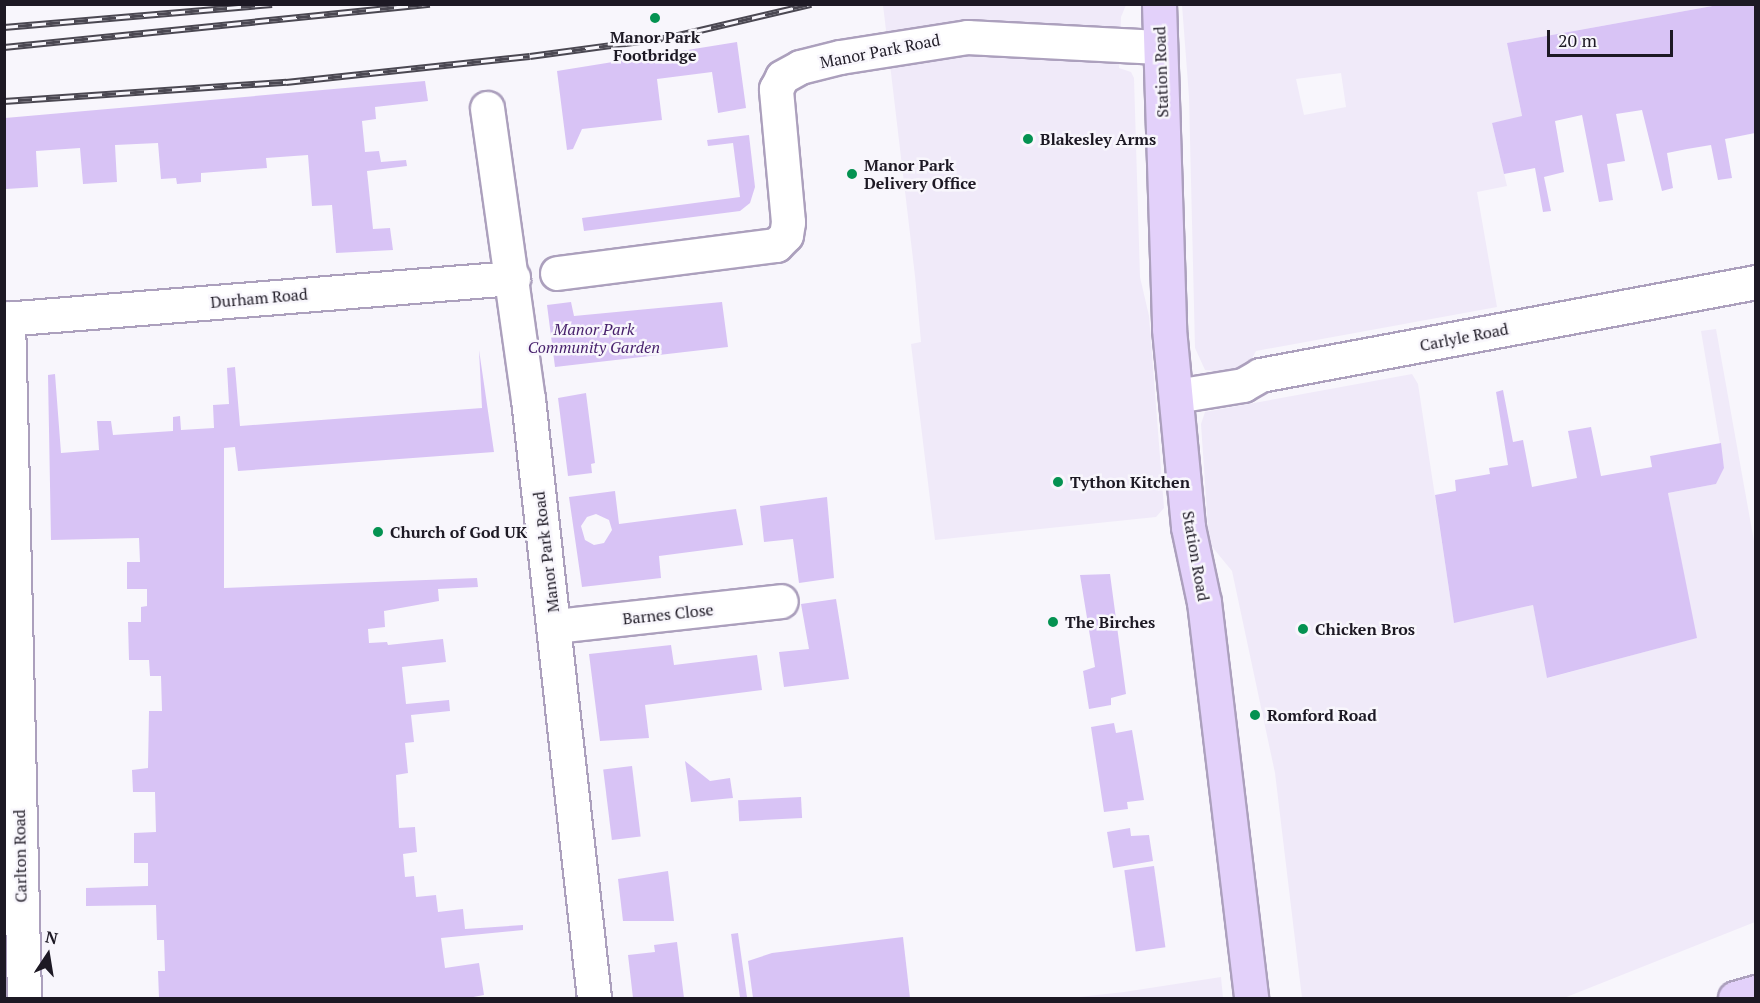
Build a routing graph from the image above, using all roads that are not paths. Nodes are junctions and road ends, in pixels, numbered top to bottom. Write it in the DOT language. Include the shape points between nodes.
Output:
graph roads {
  1 [pos="1159,4"];
  2 [pos="1159,47"];
  3 [pos="487,108"];
  4 [pos="557,273"];
  5 [pos="513,278"];
  6 [pos="1755,282"];
  7 [pos="6,318"];
  8 [pos="1176,396"];
  9 [pos="781,601"];
  10 [pos="555,626"];
  11 [pos="1755,992"];
  12 [pos="24,999"];
  13 [pos="594,999"];
  14 [pos="1251,999"];
  15 [pos="1735,999"];
  1 -- 2 [label="main road, Station Road"];
  2 -- 4 [label="street, Manor Park Road" via="967,36 800,67 782,77 776,89 788,222 786,236 776,245"];
  2 -- 8 [label="main road, Station Road" via="1169,329"];
  3 -- 5 [label="street, Manor Park Road"];
  5 -- 7 [label="street, Durham Road"];
  5 -- 10 [label="street, Manor Park Road"];
  6 -- 8 [label="street, Carlyle Road" via="1260,375 1243,385"];
  7 -- 12 [label="street, Carlton Road"];
  8 -- 14 [label="main road, Station Road" via="1188,527 1204,602"];
  9 -- 10 [label="street, Barnes Close"];
  10 -- 13 [label="street, Manor Park Road"];
  11 -- 15 [label="main road"];
}
